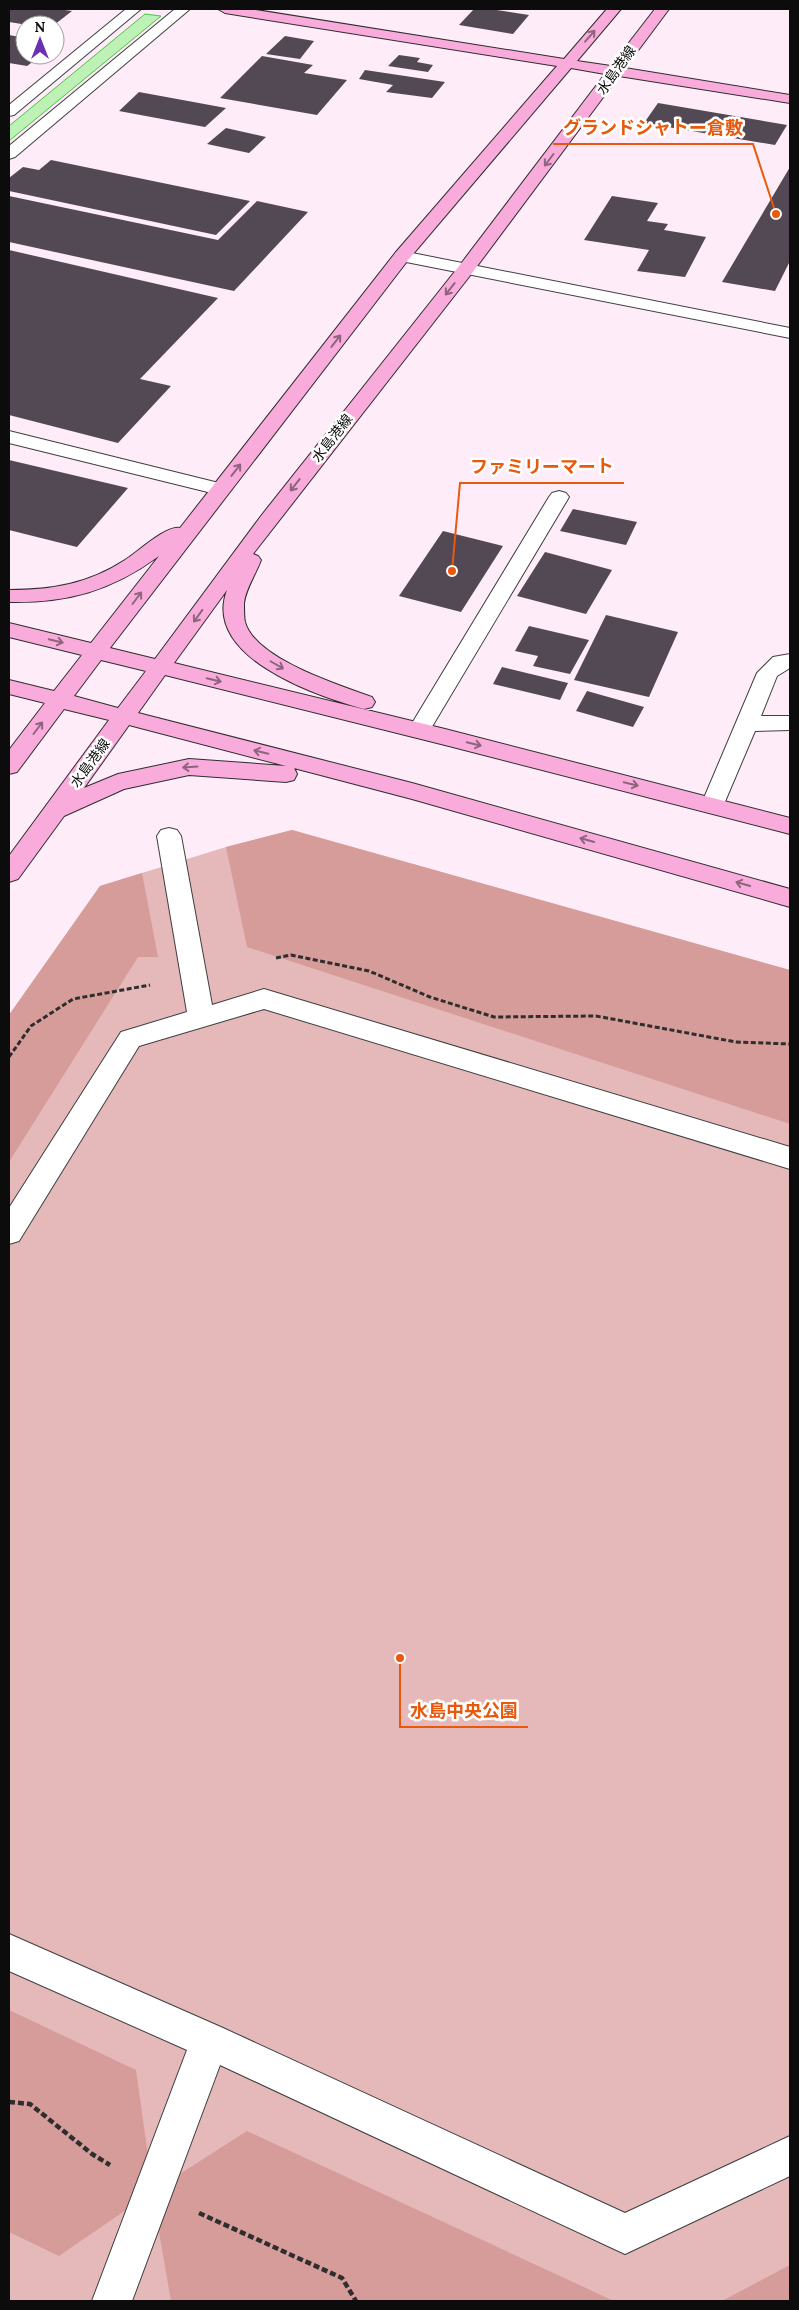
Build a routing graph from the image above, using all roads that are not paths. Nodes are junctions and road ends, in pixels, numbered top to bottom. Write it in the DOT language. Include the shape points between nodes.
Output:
graph roads {
  1 [pos="134,9"];
  2 [pos="183,9"];
  3 [pos="225,9"];
  4 [pos="614,9"];
  5 [pos="662,9"];
  6 [pos="567,63"];
  7 [pos="616,70"];
  8 [pos="790,99"];
  9 [pos="9,112"];
  10 [pos="9,154"];
  11 [pos="402,256"];
  12 [pos="466,269"];
  13 [pos="790,333"];
  14 [pos="9,437"];
  15 [pos="220,489"];
  16 [pos="559,498"];
  17 [pos="207,506"];
  18 [pos="268,520"];
  19 [pos="9,596"];
  20 [pos="9,630"];
  21 [pos="96,651"];
  22 [pos="790,661"];
  23 [pos="160,667"];
  24 [pos="9,687"];
  25 [pos="59,700"];
  26 [pos="124,717"];
  27 [pos="790,723"];
  28 [pos="747,724"];
  29 [pos="422,725"];
  30 [pos="446,737"];
  31 [pos="9,766"];
  32 [pos="412,791"];
  33 [pos="713,805"];
  34 [pos="55,810"];
  35 [pos="790,826"];
  36 [pos="169,836"];
  37 [pos="9,873"];
  38 [pos="790,898"];
  39 [pos="201,1017"];
  40 [pos="790,1158"];
  41 [pos="9,1232"];
  42 [pos="9,1952"];
  43 [pos="210,2041"];
  44 [pos="790,2156"];
  45 [pos="112,2301"];
  1 -- 9 [label="street"];
  2 -- 10 [label="street"];
  3 -- 6 [label="main road"];
  6 -- 4 [label="main road, one-way"];
  5 -- 7 [label="main road, 水島港線"];
  6 -- 7 [label="main road"];
  6 -- 11 [label="main road"];
  7 -- 8 [label="main road"];
  7 -- 12 [label="main road, 水島港線, one-way"];
  11 -- 12 [label="street"];
  15 -- 11 [label="main road, one-way"];
  12 -- 13 [label="street"];
  12 -- 18 [label="main road, 水島港線, one-way"];
  14 -- 15 [label="street"];
  15 -- 17 [label="main road"];
  16 -- 29 [label="street"];
  17 -- 19 [label="main road" via="168,539 98,584 38,596"];
  21 -- 17 [label="main road, one-way"];
  18 -- 23 [label="main road, 水島港線, one-way"];
  18 -- 29 [label="main road, one-way" via="234,602 236,629 261,656 300,678"];
  20 -- 21 [label="main road, one-way"];
  21 -- 23 [label="main road"];
  21 -- 25 [label="main road"];
  22 -- 28 [label="street" via="781,662 768,673"];
  23 -- 26 [label="main road, 水島港線"];
  23 -- 30 [label="main road, one-way"];
  24 -- 25 [label="main road"];
  25 -- 26 [label="main road"];
  31 -- 25 [label="main road, one-way"];
  32 -- 26 [label="main road, one-way"];
  26 -- 34 [label="main road, 水島港線"];
  27 -- 28 [label="street"];
  28 -- 33 [label="street"];
  29 -- 30 [label="main road"];
  30 -- 33 [label="main road, one-way"];
  32 -- 34 [label="main road, one-way" via="264,770 189,767 118,782"];
  38 -- 32 [label="main road, one-way"];
  33 -- 35 [label="main road"];
  34 -- 37 [label="main road, 水島港線"];
  36 -- 39 [label="street"];
  39 -- 40 [label="street" via="264,998"];
  39 -- 41 [label="street" via="130,1039"];
  42 -- 43 [label="street"];
  43 -- 44 [label="street" via="625,2234"];
  43 -- 45 [label="street"];
}
